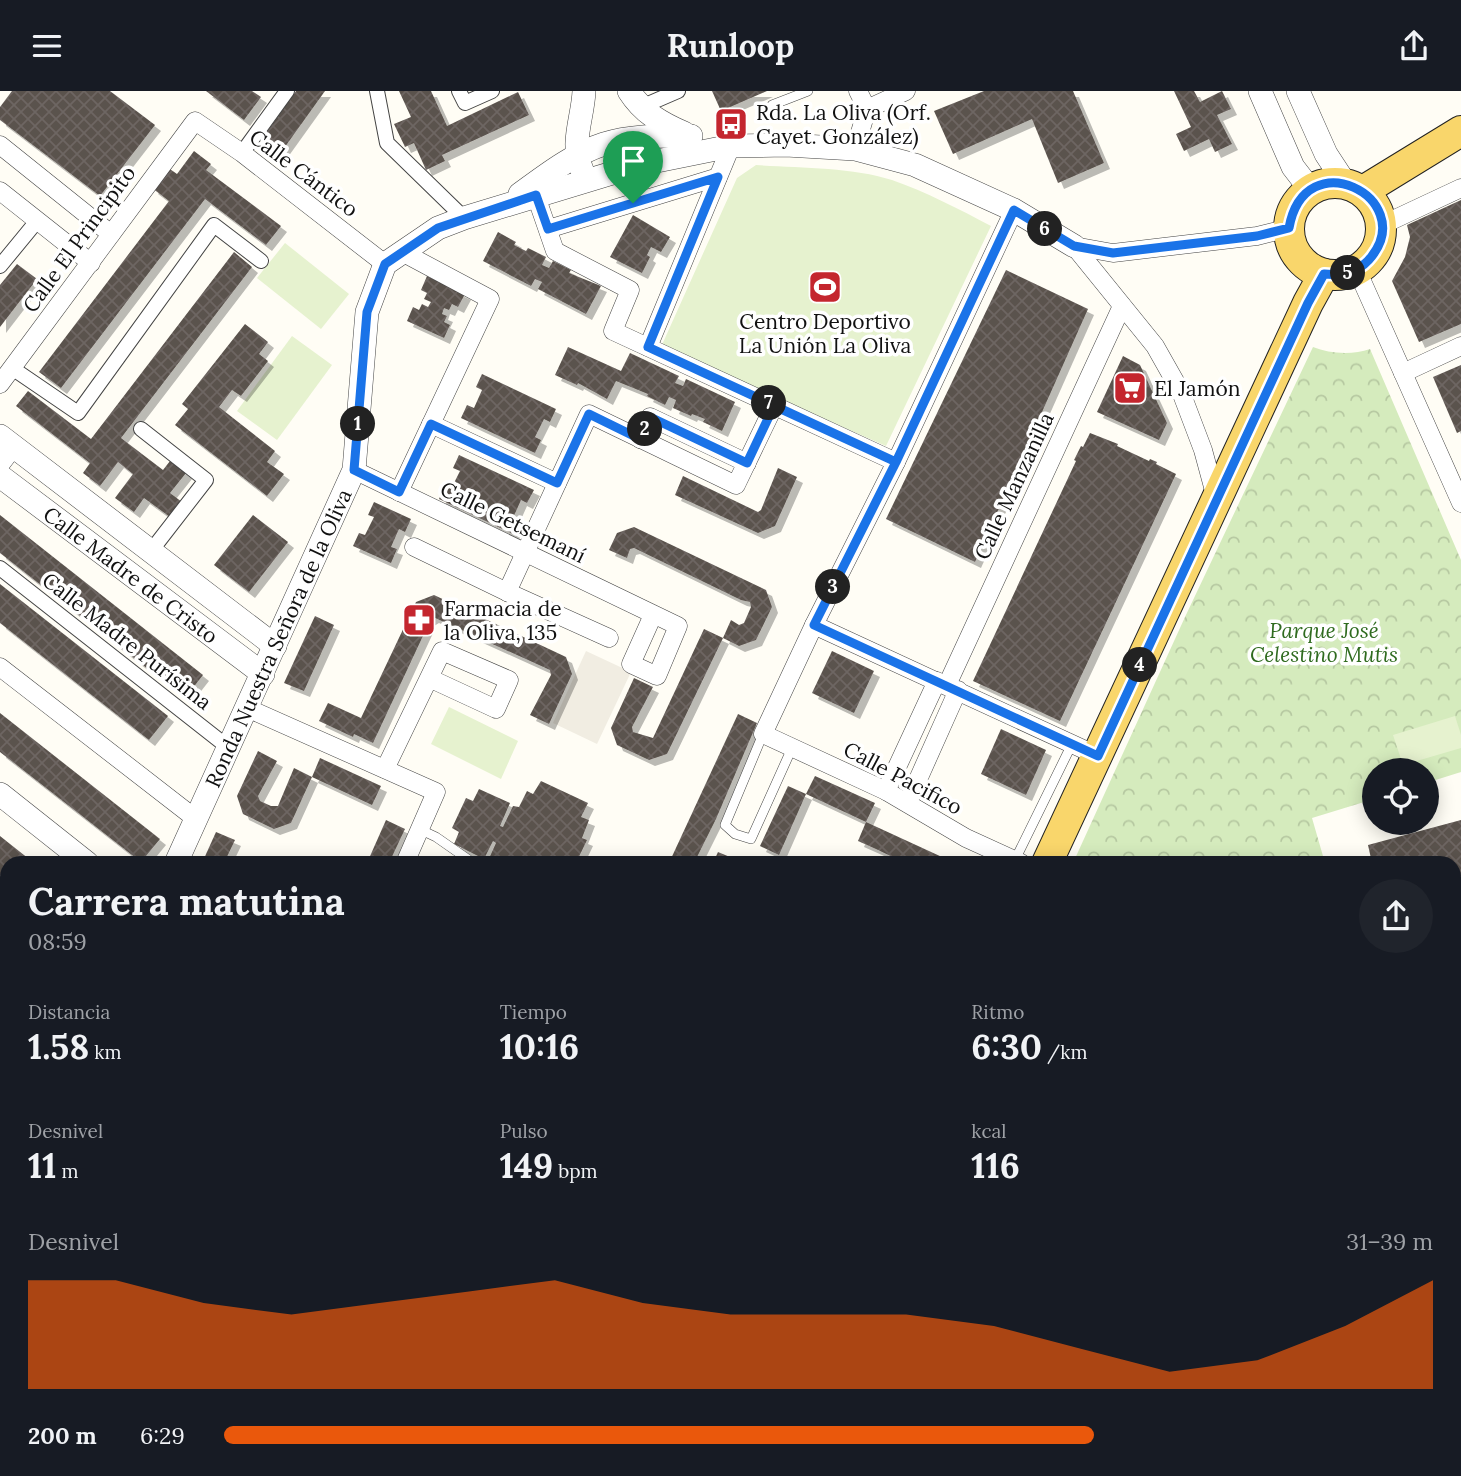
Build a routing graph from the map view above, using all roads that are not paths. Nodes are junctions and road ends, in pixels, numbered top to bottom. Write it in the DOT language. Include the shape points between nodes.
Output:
graph roads {
  1 [pos="287,91"];
  2 [pos="377,91"];
  3 [pos="459,91"];
  4 [pos="492,91"];
  5 [pos="584,91"];
  6 [pos="678,91"];
  7 [pos="808,91"];
  8 [pos="858,91"];
  9 [pos="906,91"];
  10 [pos="1260,91"];
  11 [pos="1298,91"];
  12 [pos="635,100"];
  13 [pos="772,105"];
  14 [pos="867,109"];
  15 [pos="195,121"];
  16 [pos="1461,131"];
  17 [pos="691,136"];
  18 [pos="645,137"];
  19 [pos="0,145"];
  20 [pos="731,146"];
  21 [pos="1461,148"];
  22 [pos="855,149"];
  23 [pos="242,153"];
  24 [pos="576,157"];
  25 [pos="642,164"];
  26 [pos="597,177"];
  27 [pos="718,177"];
  28 [pos="1461,188"];
  29 [pos="1310,190"];
  30 [pos="0,191"];
  31 [pos="536,195"];
  32 [pos="1366,201"];
  33 [pos="506,204"];
  34 [pos="1014,210"];
  35 [pos="464,218"];
  36 [pos="37,221"];
  37 [pos="1289,228"];
  38 [pos="548,229"];
  39 [pos="111,234"];
  40 [pos="1074,246"];
  41 [pos="393,258"];
  42 [pos="261,261"];
  43 [pos="91,263"];
  44 [pos="0,266"];
  45 [pos="1357,270"];
  46 [pos="1324,274"];
  47 [pos="1122,306"];
  48 [pos="1461,346"];
  49 [pos="648,347"];
  50 [pos="12,367"];
  51 [pos="1403,373"];
  52 [pos="0,384"];
  53 [pos="774,406"];
  54 [pos="431,424"];
  55 [pos="141,429"];
  56 [pos="640,439"];
  57 [pos="5,449"];
  58 [pos="896,462"];
  59 [pos="747,463"];
  60 [pos="354,470"];
  61 [pos="0,476"];
  62 [pos="557,483"];
  63 [pos="399,492"];
  64 [pos="1216,499"];
  65 [pos="1461,503"];
  66 [pos="414,547"];
  67 [pos="151,551"];
  68 [pos="525,553"];
  69 [pos="0,568"];
  70 [pos="507,592"];
  71 [pos="653,615"];
  72 [pos="814,625"];
  73 [pos="609,638"];
  74 [pos="275,646"];
  75 [pos="0,667"];
  76 [pos="263,674"];
  77 [pos="429,678"];
  78 [pos="947,685"];
  79 [pos="247,708"];
  80 [pos="763,734"];
  81 [pos="229,748"];
  82 [pos="792,748"];
  83 [pos="1085,750"];
  84 [pos="385,769"];
  85 [pos="886,791"];
  86 [pos="0,794"];
  87 [pos="908,802"];
  88 [pos="196,819"];
  89 [pos="419,829"];
  90 [pos="79,856"];
  91 [pos="179,856"];
  92 [pos="408,856"];
  93 [pos="463,856"];
  94 [pos="1004,856"];
  95 [pos="1021,856"];
  96 [pos="1049,856"];
  1 -- 23 [label="street"];
  2 -- 35 [label="street" via="387,143"];
  3 -- 4 [label="street" via="465,103"];
  5 -- 24 [label="street"];
  6 -- 12 [label="street"];
  7 -- 13 [label="lane"];
  8 -- 14 [label="street"];
  9 -- 14 [label="street"];
  10 -- 29 [label="street" via="1293,167"];
  11 -- 32 [label="street" via="1326,154"];
  12 -- 17 [label="street" via="655,120"];
  12 -- 18 [label="street"];
  14 -- 22 [label="street"];
  15 -- 23 [label="street, Calle Cántico"];
  15 -- 39 [label="street, Calle El Principito"];
  16 -- 32 [label="main road"];
  17 -- 18 [label="street"];
  17 -- 20 [label="street"];
  18 -- 24 [label="street" via="605,144"];
  18 -- 25 [label="street"];
  19 -- 39 [label="street"];
  20 -- 22 [label="street"];
  20 -- 25 [label="street"];
  20 -- 27 [label="street"];
  21 -- 32 [label="main road"];
  22 -- 34 [label="street" via="915,165"];
  23 -- 41 [label="street, Calle Cántico"];
  24 -- 26 [label="street" via="583,170"];
  24 -- 33 [label="street"];
  25 -- 26 [label="street"];
  26 -- 31 [label="street"];
  27 -- 38 [label="street"];
  27 -- 49 [label="street"];
  28 -- 32 [label="street"];
  29 -- 32 [label="main road" via="1321,184"];
  29 -- 37 [label="main road" via="1299,199"];
  30 -- 36 [label="street"];
  31 -- 33 [label="street"];
  31 -- 38 [label="street"];
  32 -- 45 [label="main road" via="1381,239 1368,262"];
  33 -- 35 [label="street"];
  34 -- 40 [label="street"];
  34 -- 58 [label="street"];
  35 -- 41 [label="street" via="438,228"];
  36 -- 43 [label="street"];
  36 -- 44 [label="street"];
  37 -- 40 [label="street" via="1113,253"];
  37 -- 46 [label="main road" via="1302,262"];
  38 -- 49 [label="street" via="555,251 630,290 613,331"];
  39 -- 43 [label="street, Calle El Principito"];
  40 -- 47 [label="street"];
  41 -- 54 [label="street, Calle Cántico" via="490,299"];
  41 -- 60 [label="street, Ronda Nuestra Señora de la Oliva" via="367,312"];
  42 -- 50 [label="street" via="214,225 78,413"];
  43 -- 50 [label="street, Calle El Principito"];
  45 -- 46 [label="main road"];
  45 -- 51 [label="street"];
  46 -- 64 [label="main road"];
  47 -- 64 [label="street" via="1155,346 1181,392"];
  47 -- 78 [label="street, Calle Manzanilla"];
  48 -- 51 [label="street"];
  49 -- 53 [label="street"];
  50 -- 52 [label="street, Calle El Principito"];
  51 -- 65 [label="street"];
  53 -- 58 [label="street"];
  53 -- 59 [label="street"];
  54 -- 62 [label="street"];
  54 -- 63 [label="street"];
  55 -- 67 [label="street" via="206,480"];
  56 -- 59 [label="street" via="736,485"];
  56 -- 59 [label="street" via="650,417"];
  56 -- 62 [label="street" via="589,414"];
  57 -- 67 [label="street, Calle Madre de Cristo"];
  58 -- 72 [label="street"];
  60 -- 63 [label="street, Calle Getsemaní"];
  60 -- 74 [label="street, Ronda Nuestra Señora de la Oliva"];
  61 -- 76 [label="street, Calle Madre de Cristo"];
  62 -- 68 [label="street"];
  63 -- 68 [label="street, Calle Getsemaní"];
  64 -- 83 [label="main road"];
  66 -- 70 [label="street"];
  67 -- 74 [label="street, Calle Madre de Cristo"];
  68 -- 70 [label="street"];
  68 -- 71 [label="street, Calle Getsemaní"];
  69 -- 81 [label="street, Calle Madre Purísima"];
  70 -- 73 [label="street"];
  72 -- 78 [label="street"];
  72 -- 80 [label="street"];
  74 -- 76 [label="street, Ronda Nuestra Señora de la Oliva"];
  75 -- 88 [label="street"];
  76 -- 79 [label="street, Ronda Nuestra Señora de la Oliva"];
  77 -- 84 [label="street"];
  78 -- 83 [label="street"];
  78 -- 85 [label="street, Calle Manzanilla"];
  78 -- 87 [label="street, Calle Manzanilla"];
  79 -- 81 [label="street, Ronda Nuestra Señora de la Oliva"];
  79 -- 84 [label="street"];
  80 -- 82 [label="street, Calle Pacifico"];
  80 -- 82 [label="lane" via="725,825 735,834 751,839"];
  81 -- 88 [label="street, Ronda Nuestra Señora de la Oliva"];
  82 -- 85 [label="street, Calle Pacifico"];
  83 -- 95 [label="lane"];
  83 -- 96 [label="main road"];
  84 -- 89 [label="street" via="436,792"];
  85 -- 87 [label="street, Calle Pacifico"];
  86 -- 90 [label="street"];
  87 -- 94 [label="street, Calle Pacifico"];
  88 -- 91 [label="street, Ronda Nuestra Señora de la Oliva"];
  89 -- 92 [label="street"];
  89 -- 93 [label="lane"];
}
